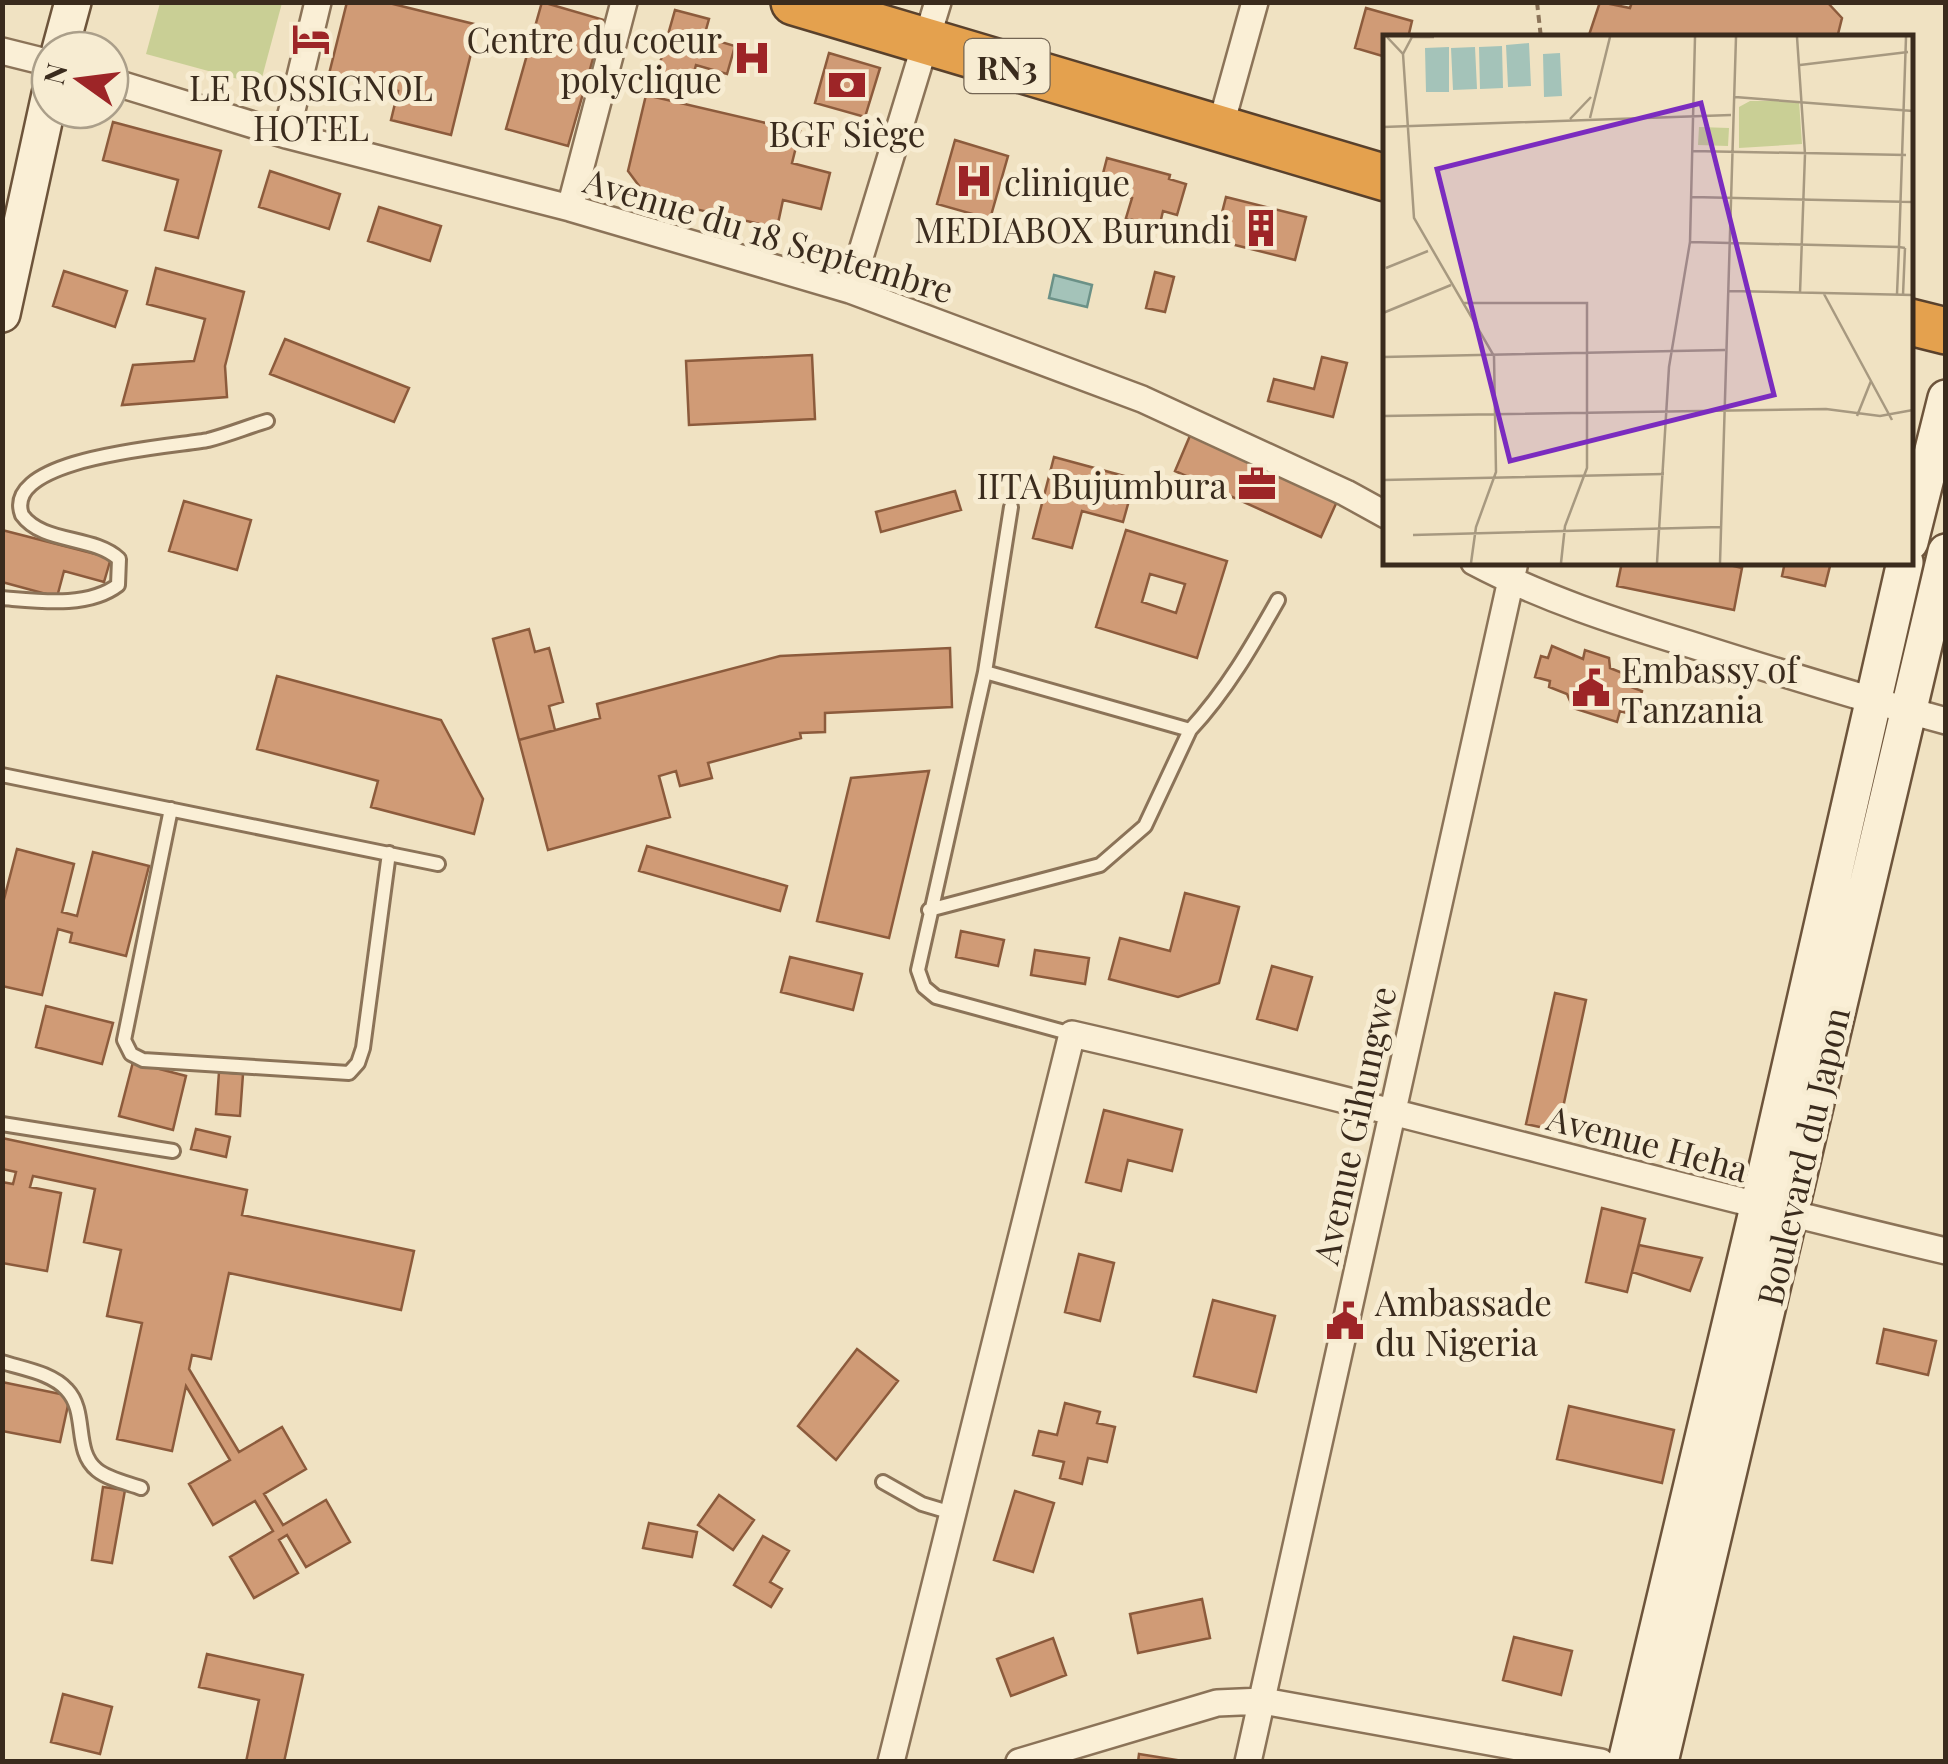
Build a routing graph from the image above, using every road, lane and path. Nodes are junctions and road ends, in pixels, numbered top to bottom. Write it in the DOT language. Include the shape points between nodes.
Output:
graph roads {
  1 [pos="73,2"];
  2 [pos="318,2"];
  3 [pos="624,2"];
  4 [pos="794,2"];
  5 [pos="1255,2"];
  6 [pos="1536,2"];
  7 [pos="932,23"];
  8 [pos="65,30"];
  9 [pos="1541,35"];
  10 [pos="2,51"];
  11 [pos="30,59"];
  12 [pos="130,88"];
  13 [pos="1220,128"];
  14 [pos="42,130"];
  15 [pos="286,135"];
  16 [pos="1383,177"];
  17 [pos="570,208"];
  18 [pos="850,290"];
  19 [pos="2,314"];
  20 [pos="1913,323"];
  21 [pos="1946,331"];
  22 [pos="1946,398"];
  23 [pos="267,421"];
  24 [pos="1010,507"];
  25 [pos="1383,512"];
  26 [pos="1913,530"];
  27 [pos="1946,552"];
  28 [pos="1485,565"];
  29 [pos="1905,565"];
  30 [pos="1512,572"];
  31 [pos="2,598"];
  32 [pos="1278,600"];
  33 [pos="985,672"];
  34 [pos="1872,702"];
  35 [pos="1909,711"];
  36 [pos="1946,721"];
  37 [pos="1190,730"];
  38 [pos="2,775"];
  39 [pos="171,809"];
  40 [pos="389,853"];
  41 [pos="438,864"];
  42 [pos="929,910"];
  43 [pos="1072,1034"];
  44 [pos="1392,1110"];
  45 [pos="2,1124"];
  46 [pos="174,1151"];
  47 [pos="1773,1210"];
  48 [pos="1946,1250"];
  49 [pos="2,1362"];
  50 [pos="883,1482"];
  51 [pos="141,1488"];
  52 [pos="952,1513"];
  53 [pos="1262,1701"];
  54 [pos="891,1762"];
  55 [pos="1019,1762"];
  56 [pos="1248,1762"];
  57 [pos="1601,1762"];
  58 [pos="1626,1762"];
  59 [pos="1660,1762"];
  1 -- 8 [label="main road"];
  2 -- 15 [label="street"];
  3 -- 17 [label="street"];
  4 -- 7 [label="highway, RN3"];
  5 -- 13 [label="street"];
  6 -- 9 [label="path"];
  7 -- 13 [label="highway, RN3"];
  7 -- 18 [label="street"];
  10 -- 11 [label="street"];
  12 -- 15 [label="street, Avenue du 18 Septembre"];
  13 -- 16 [label="highway, RN3"];
  14 -- 19 [label="main road"];
  15 -- 17 [label="street, Avenue du 18 Septembre"];
  17 -- 18 [label="street, Avenue du 18 Septembre"];
  18 -- 25 [label="street, Avenue du 18 Septembre" via="1142,399"];
  20 -- 21 [label="highway"];
  22 -- 26 [label="main road"];
  23 -- 31 [label="lane" via="209,439 89,456 33,475 18,497 25,520 108,548 119,559 118,585 77,600"];
  24 -- 33 [label="lane"];
  27 -- 35 [label="main road, Boulevard du Japon"];
  28 -- 30 [label="street"];
  29 -- 34 [label="main road, Boulevard du Japon"];
  30 -- 34 [label="street" via="1608,619"];
  30 -- 44 [label="street, Avenue Gihungwe"];
  32 -- 37 [label="lane" via="1240,667"];
  33 -- 37 [label="lane"];
  33 -- 42 [label="lane"];
  34 -- 35 [label="street"];
  34 -- 47 [label="main road, Boulevard du Japon"];
  35 -- 36 [label="street"];
  35 -- 47 [label="main road, Boulevard du Japon"];
  37 -- 42 [label="lane" via="1144,826 1100,865"];
  38 -- 39 [label="lane"];
  39 -- 40 [label="lane"];
  39 -- 40 [label="lane" via="124,1040 143,1060 350,1073 363,1048"];
  40 -- 41 [label="lane"];
  42 -- 43 [label="lane" via="918,970 936,998"];
  43 -- 44 [label="street, Avenue Heha"];
  43 -- 52 [label="street"];
  44 -- 47 [label="street, Avenue Heha"];
  44 -- 53 [label="street, Avenue Gihungwe"];
  45 -- 46 [label="lane"];
  47 -- 48 [label="street, Avenue Heha"];
  47 -- 58 [label="main road, Boulevard du Japon"];
  47 -- 59 [label="main road, Boulevard du Japon"];
  49 -- 51 [label="lane" via="68,1390 85,1456 97,1470"];
  50 -- 52 [label="lane"];
  52 -- 54 [label="street"];
  53 -- 55 [label="street" via="1217,1703"];
  53 -- 56 [label="street, Avenue Gihungwe"];
  53 -- 57 [label="street"];
}
